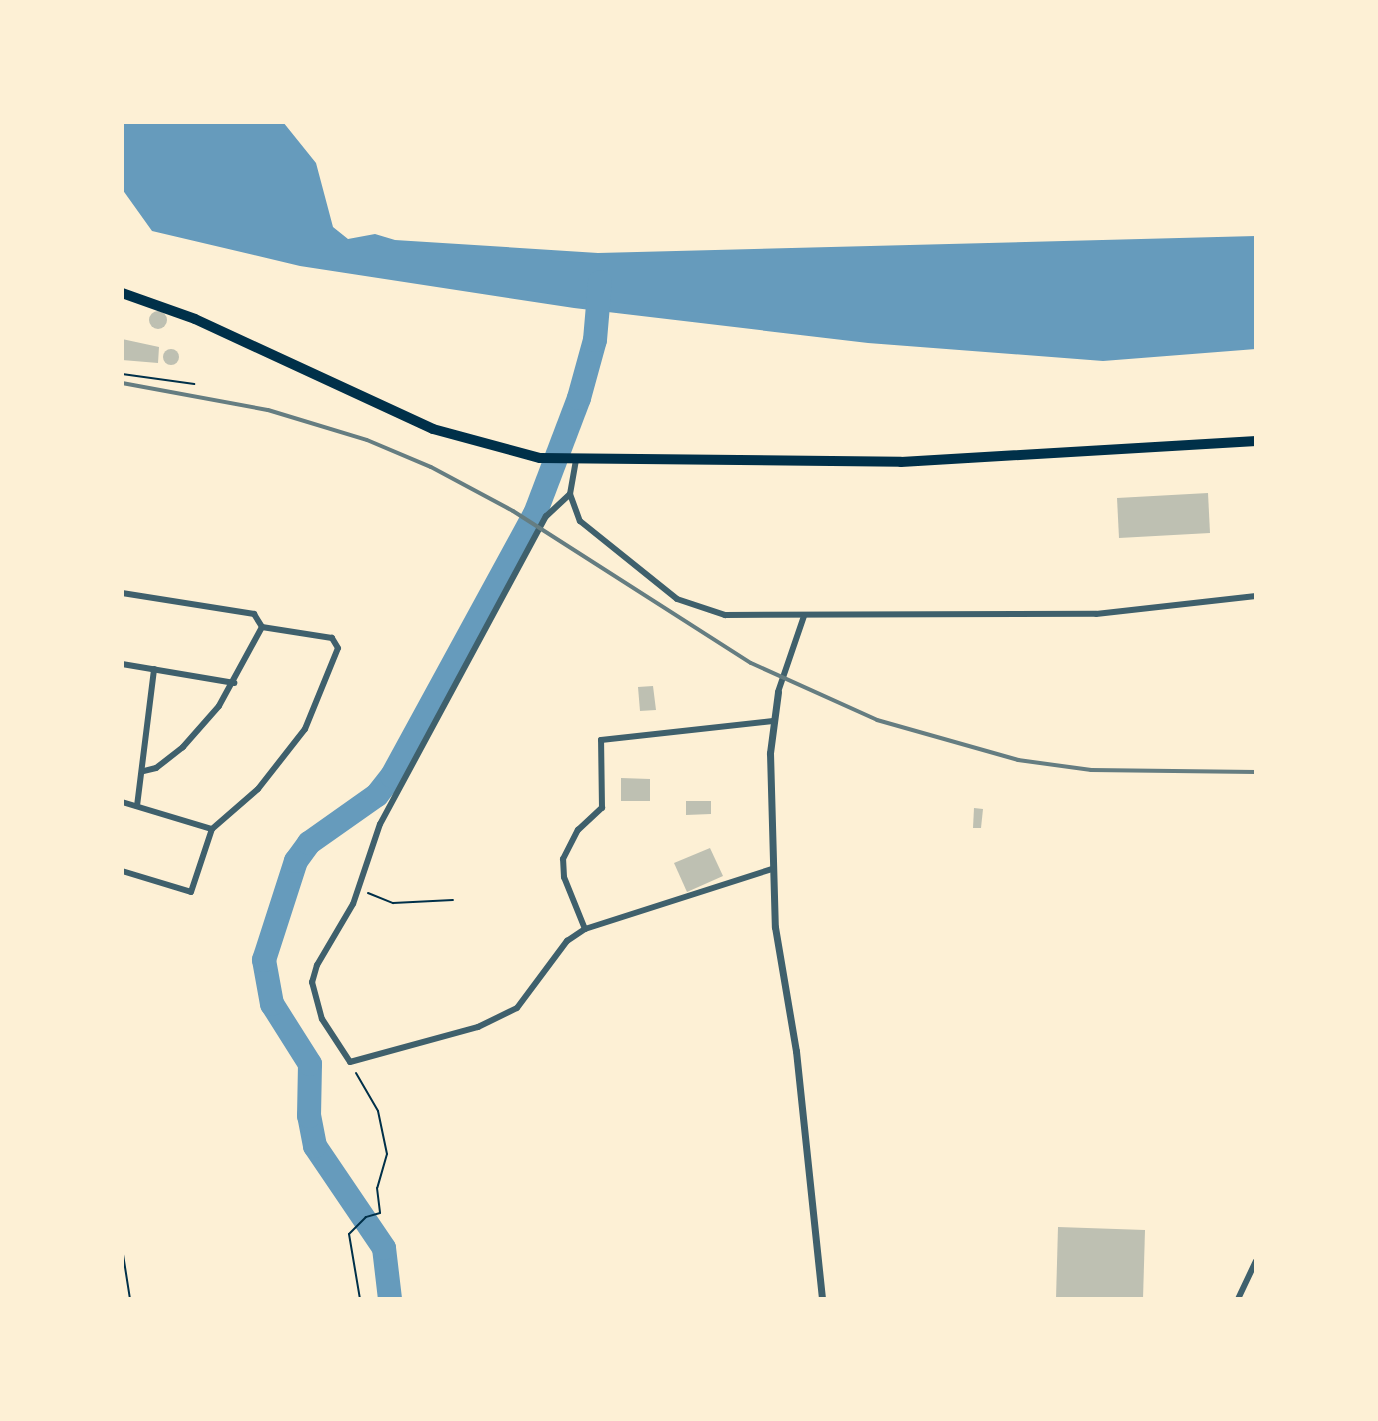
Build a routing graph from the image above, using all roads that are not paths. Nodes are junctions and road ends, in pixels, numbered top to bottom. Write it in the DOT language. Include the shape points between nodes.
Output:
graph roads {
  1 [pos="122,293"];
  2 [pos="1256,441"];
  3 [pos="571,460"];
  4 [pos="570,494"];
  5 [pos="122,593"];
  6 [pos="1256,596"];
  7 [pos="804,616"];
  8 [pos="262,627"];
  9 [pos="122,664"];
  10 [pos="154,669"];
  11 [pos="234,683"];
  12 [pos="778,692"];
  13 [pos="773,721"];
  14 [pos="144,771"];
  15 [pos="122,802"];
  16 [pos="137,806"];
  17 [pos="212,829"];
  18 [pos="772,869"];
  19 [pos="122,871"];
  20 [pos="585,929"];
  21 [pos="1256,1261"];
  22 [pos="822,1299"];
  23 [pos="1238,1299"];
  1 -- 3 [label="highway" via="195,319 433,429 540,458"];
  2 -- 3 [label="highway" via="901,462"];
  3 -- 4 [label="street"];
  4 -- 7 [label="street" via="580,521 677,599 725,615"];
  4 -- 20 [label="street" via="546,516 398,786 366,859 359,890 312,982 322,1019 350,1062 492,1022 529,996 546,965"];
  5 -- 8 [label="street" via="254,614"];
  6 -- 7 [label="street" via="1096,614"];
  7 -- 12 [label="street"];
  8 -- 11 [label="street"];
  8 -- 17 [label="street" via="332,638 338,648 293,746 258,789"];
  9 -- 10 [label="street"];
  10 -- 11 [label="street"];
  10 -- 14 [label="street"];
  11 -- 14 [label="street" via="183,747"];
  12 -- 13 [label="street"];
  13 -- 18 [label="street"];
  13 -- 20 [label="street" via="601,740 602,808 578,830 563,859 564,877"];
  14 -- 16 [label="street"];
  15 -- 16 [label="street"];
  16 -- 17 [label="street"];
  17 -- 19 [label="street" via="191,892"];
  18 -- 20 [label="street"];
  18 -- 22 [label="street"];
  21 -- 23 [label="street"];
}
